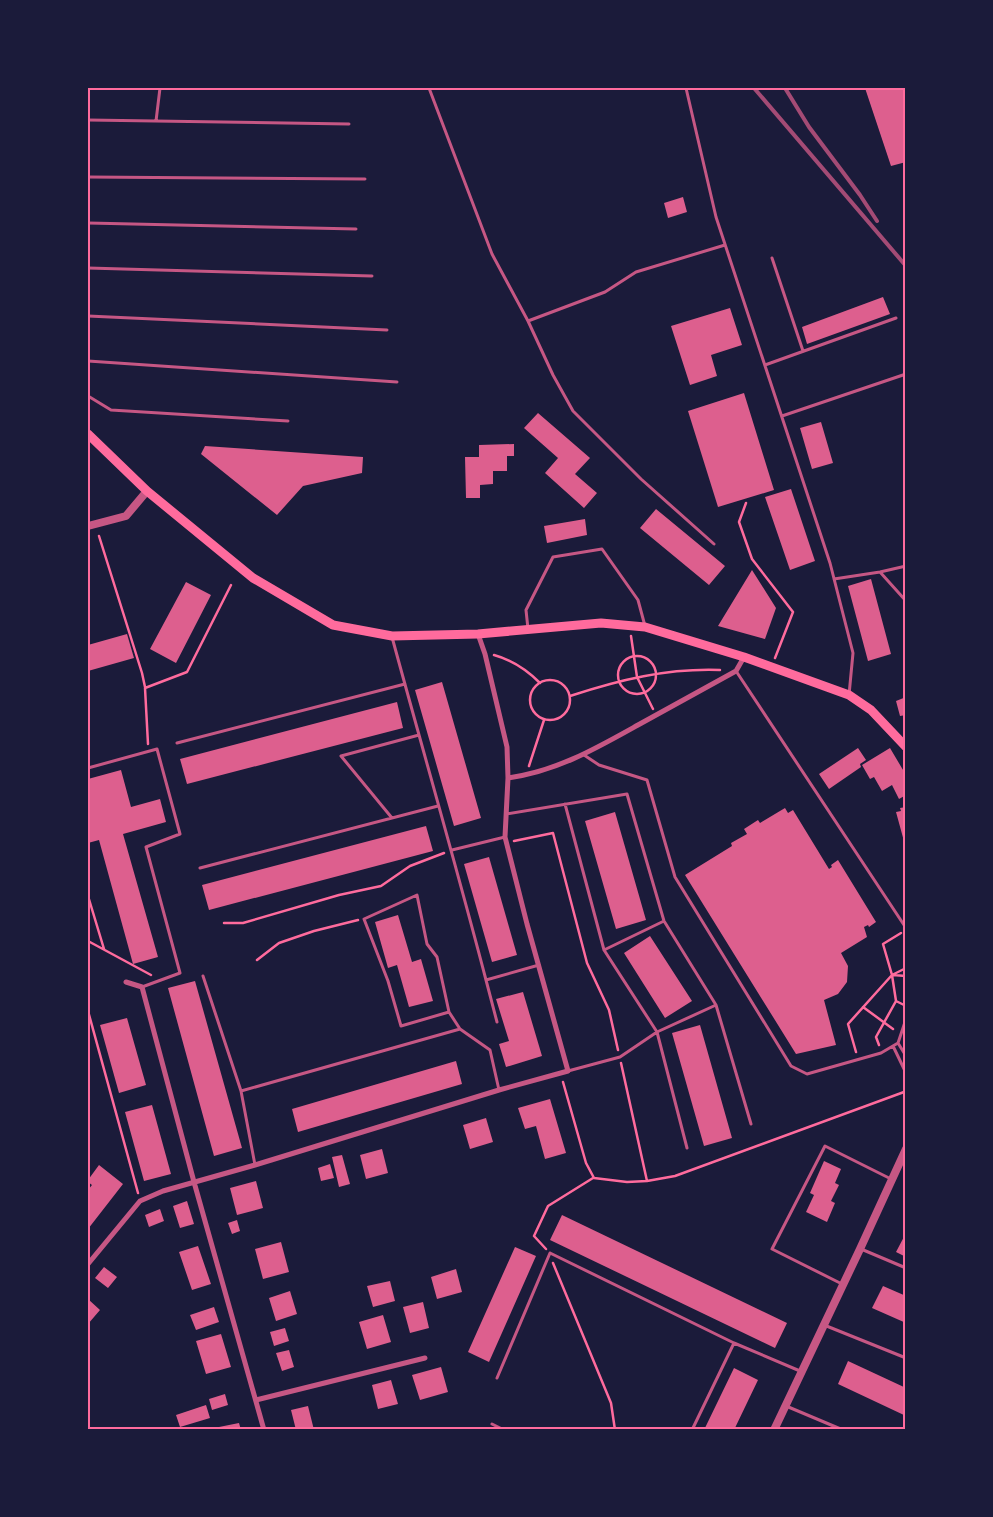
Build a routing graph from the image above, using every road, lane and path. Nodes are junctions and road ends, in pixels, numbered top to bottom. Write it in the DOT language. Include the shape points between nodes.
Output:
graph roads {
  1 [pos="160,88"];
  2 [pos="429,88"];
  3 [pos="686,88"];
  4 [pos="88,120"];
  5 [pos="156,121"];
  6 [pos="349,124"];
  7 [pos="88,177"];
  8 [pos="365,179"];
  9 [pos="88,223"];
  10 [pos="356,229"];
  11 [pos="725,245"];
  12 [pos="772,258"];
  13 [pos="88,268"];
  14 [pos="372,276"];
  15 [pos="88,316"];
  16 [pos="896,318"];
  17 [pos="528,321"];
  18 [pos="387,330"];
  19 [pos="802,351"];
  20 [pos="88,361"];
  21 [pos="765,365"];
  22 [pos="903,375"];
  23 [pos="397,382"];
  24 [pos="88,396"];
  25 [pos="782,416"];
  26 [pos="288,420"];
  27 [pos="88,434"];
  28 [pos="146,491"];
  29 [pos="746,503"];
  30 [pos="88,526"];
  31 [pos="100,536"];
  32 [pos="714,544"];
  33 [pos="906,566"];
  34 [pos="880,572"];
  35 [pos="834,579"];
  36 [pos="231,585"];
  37 [pos="906,601"];
  38 [pos="630,624"];
  39 [pos="645,627"];
  40 [pos="528,630"];
  41 [pos="478,634"];
  42 [pos="392,636"];
  43 [pos="485,654"];
  44 [pos="776,655"];
  45 [pos="633,656"];
  46 [pos="744,657"];
  47 [pos="736,671"];
  48 [pos="657,673"];
  49 [pos="638,677"];
  50 [pos="618,681"];
  51 [pos="540,683"];
  52 [pos="405,684"];
  53 [pos="145,688"];
  54 [pos="645,693"];
  55 [pos="849,695"];
  56 [pos="570,696"];
  57 [pos="656,715"];
  58 [pos="544,720"];
  59 [pos="419,735"];
  60 [pos="177,743"];
  61 [pos="906,747"];
  62 [pos="148,751"];
  63 [pos="584,754"];
  64 [pos="88,768"];
  65 [pos="526,776"];
  66 [pos="508,778"];
  67 [pos="565,804"];
  68 [pos="438,806"];
  69 [pos="505,814"];
  70 [pos="392,818"];
  71 [pos="505,839"];
  72 [pos="452,850"];
  73 [pos="200,868"];
  74 [pos="88,896"];
  75 [pos="364,919"];
  76 [pos="664,922"];
  77 [pos="224,923"];
  78 [pos="906,929"];
  79 [pos="88,941"];
  80 [pos="105,950"];
  81 [pos="604,950"];
  82 [pos="256,960"];
  83 [pos="539,965"];
  84 [pos="906,968"];
  85 [pos="892,975"];
  86 [pos="203,976"];
  87 [pos="906,976"];
  88 [pos="161,980"];
  89 [pos="486,980"];
  90 [pos="126,982"];
  91 [pos="142,987"];
  92 [pos="896,1001"];
  93 [pos="716,1004"];
  94 [pos="906,1006"];
  95 [pos="863,1007"];
  96 [pos="88,1011"];
  97 [pos="449,1012"];
  98 [pos="906,1019"];
  99 [pos="497,1022"];
  100 [pos="884,1022"];
  101 [pos="460,1029"];
  102 [pos="893,1029"];
  103 [pos="657,1032"];
  104 [pos="898,1043"];
  105 [pos="879,1046"];
  106 [pos="892,1046"];
  107 [pos="906,1056"];
  108 [pos="620,1058"];
  109 [pos="858,1060"];
  110 [pos="568,1071"];
  111 [pos="561,1073"];
  112 [pos="906,1073"];
  113 [pos="499,1090"];
  114 [pos="241,1091"];
  115 [pos="904,1092"];
  116 [pos="750,1124"];
  117 [pos="687,1148"];
  118 [pos="906,1149"];
  119 [pos="255,1165"];
  120 [pos="594,1178"];
  121 [pos="892,1180"];
  122 [pos="647,1181"];
  123 [pos="194,1182"];
  124 [pos="140,1201"];
  125 [pos="860,1249"];
  126 [pos="550,1253"];
  127 [pos="88,1264"];
  128 [pos="906,1268"];
  129 [pos="843,1285"];
  130 [pos="824,1325"];
  131 [pos="734,1343"];
  132 [pos="425,1358"];
  133 [pos="906,1358"];
  134 [pos="801,1371"];
  135 [pos="497,1378"];
  136 [pos="256,1400"];
  137 [pos="785,1406"];
  138 [pos="492,1424"];
  139 [pos="264,1430"];
  140 [pos="504,1430"];
  141 [pos="615,1430"];
  142 [pos="692,1430"];
  143 [pos="774,1430"];
  144 [pos="843,1430"];
  1 -- 5 [label="lane"];
  2 -- 17 [label="lane" via="492,254"];
  3 -- 11 [label="lane"];
  4 -- 5 [label="lane"];
  5 -- 6 [label="lane"];
  7 -- 8 [label="lane"];
  9 -- 10 [label="lane"];
  11 -- 17 [label="lane" via="636,272 605,292"];
  11 -- 21 [label="lane"];
  12 -- 19 [label="lane"];
  13 -- 14 [label="lane"];
  15 -- 18 [label="lane"];
  16 -- 19 [label="lane"];
  17 -- 32 [label="lane" via="573,411 641,479"];
  19 -- 21 [label="lane"];
  20 -- 23 [label="lane"];
  21 -- 25 [label="lane"];
  22 -- 25 [label="lane"];
  24 -- 26 [label="lane" via="111,410"];
  25 -- 35 [label="lane"];
  27 -- 28 [label="main road"];
  28 -- 30 [label="street" via="126,516"];
  28 -- 42 [label="main road" via="253,578 333,625"];
  29 -- 44 [label="path" via="739,522 752,559 792,612"];
  31 -- 53 [label="path"];
  33 -- 34 [label="lane"];
  34 -- 35 [label="lane"];
  34 -- 37 [label="lane"];
  35 -- 55 [label="lane" via="854,653"];
  36 -- 53 [label="path" via="187,672"];
  38 -- 39 [label="main road"];
  38 -- 40 [label="main road" via="601,623"];
  38 -- 45 [label="path"];
  39 -- 40 [label="lane" via="638,600 602,548 553,557 526,610"];
  39 -- 46 [label="main road"];
  40 -- 41 [label="main road"];
  41 -- 42 [label="main road"];
  41 -- 43 [label="street"];
  42 -- 52 [label="lane"];
  43 -- 51 [label="path" via="507,658"];
  43 -- 66 [label="street" via="507,747"];
  45 -- 48 [label="path" via="649,659"];
  45 -- 49 [label="path"];
  45 -- 50 [label="path" via="620,665"];
  46 -- 47 [label="street"];
  46 -- 55 [label="main road"];
  47 -- 48 [label="path"];
  47 -- 57 [label="street"];
  47 -- 78 [label="lane"];
  48 -- 49 [label="path"];
  48 -- 54 [label="path" via="652,687"];
  49 -- 50 [label="path"];
  49 -- 54 [label="path"];
  50 -- 54 [label="path" via="629,693"];
  50 -- 56 [label="path"];
  51 -- 56 [label="path" via="556,681 565,686"];
  51 -- 58 [label="path" via="532,691 530,703 534,714"];
  52 -- 59 [label="lane"];
  52 -- 60 [label="lane"];
  53 -- 62 [label="path"];
  54 -- 57 [label="path"];
  55 -- 61 [label="main road" via="871,710"];
  56 -- 58 [label="path" via="566,713 556,720"];
  57 -- 63 [label="street"];
  58 -- 65 [label="path"];
  59 -- 68 [label="lane"];
  59 -- 70 [label="lane" via="341,756"];
  62 -- 64 [label="lane"];
  62 -- 88 [label="lane" via="157,749 180,834 146,847 180,973"];
  63 -- 65 [label="street"];
  63 -- 109 [label="lane" via="599,765 647,780 674,877 791,1066 807,1074"];
  65 -- 66 [label="street"];
  66 -- 69 [label="street"];
  67 -- 69 [label="lane"];
  67 -- 76 [label="lane" via="627,794"];
  67 -- 81 [label="lane"];
  68 -- 70 [label="lane"];
  68 -- 72 [label="lane"];
  69 -- 71 [label="street"];
  70 -- 73 [label="lane"];
  71 -- 72 [label="lane"];
  71 -- 83 [label="street"];
  71 -- 108 [label="path" via="553,833 587,963 608,1010"];
  72 -- 77 [label="path" via="410,866 381,886 243,923"];
  72 -- 89 [label="lane"];
  74 -- 80 [label="path"];
  75 -- 82 [label="path" via="279,943"];
  75 -- 97 [label="lane" via="401,1026"];
  75 -- 97 [label="lane" via="418,895 427,944 437,957"];
  76 -- 81 [label="lane"];
  76 -- 93 [label="lane"];
  78 -- 85 [label="path" via="883,944"];
  79 -- 80 [label="path"];
  80 -- 88 [label="path"];
  81 -- 103 [label="lane"];
  83 -- 89 [label="lane"];
  83 -- 110 [label="street"];
  84 -- 85 [label="path"];
  85 -- 87 [label="path"];
  85 -- 92 [label="path"];
  85 -- 95 [label="path"];
  86 -- 114 [label="lane"];
  88 -- 91 [label="lane"];
  89 -- 99 [label="lane"];
  90 -- 91 [label="street"];
  91 -- 123 [label="street"];
  92 -- 94 [label="path"];
  92 -- 100 [label="path"];
  93 -- 103 [label="lane"];
  93 -- 116 [label="lane"];
  95 -- 100 [label="path"];
  95 -- 109 [label="path" via="848,1024"];
  96 -- 124 [label="path"];
  97 -- 101 [label="lane"];
  98 -- 104 [label="lane"];
  100 -- 102 [label="path"];
  100 -- 105 [label="path" via="876,1037"];
  101 -- 113 [label="lane" via="490,1050"];
  101 -- 114 [label="lane"];
  103 -- 108 [label="lane"];
  103 -- 117 [label="lane"];
  104 -- 106 [label="lane"];
  104 -- 107 [label="lane"];
  106 -- 109 [label="lane"];
  106 -- 112 [label="lane"];
  108 -- 110 [label="lane"];
  108 -- 122 [label="path"];
  110 -- 111 [label="street"];
  111 -- 113 [label="street"];
  111 -- 120 [label="path" via="586,1163"];
  113 -- 119 [label="street"];
  114 -- 119 [label="lane"];
  115 -- 122 [label="path" via="675,1176"];
  118 -- 121 [label="street"];
  119 -- 123 [label="street"];
  120 -- 122 [label="path"];
  120 -- 126 [label="path" via="548,1206 534,1236"];
  121 -- 125 [label="street"];
  121 -- 129 [label="lane" via="825,1146 772,1249"];
  123 -- 124 [label="street"];
  123 -- 136 [label="street"];
  124 -- 127 [label="street"];
  125 -- 128 [label="lane"];
  125 -- 129 [label="street"];
  126 -- 131 [label="lane"];
  126 -- 135 [label="lane"];
  126 -- 141 [label="path" via="611,1403"];
  129 -- 130 [label="street"];
  130 -- 133 [label="lane"];
  130 -- 134 [label="street"];
  131 -- 134 [label="lane"];
  131 -- 142 [label="lane"];
  132 -- 136 [label="street"];
  134 -- 137 [label="street"];
  136 -- 139 [label="street"];
  137 -- 143 [label="street"];
  137 -- 144 [label="lane"];
  138 -- 140 [label="lane"];
}
